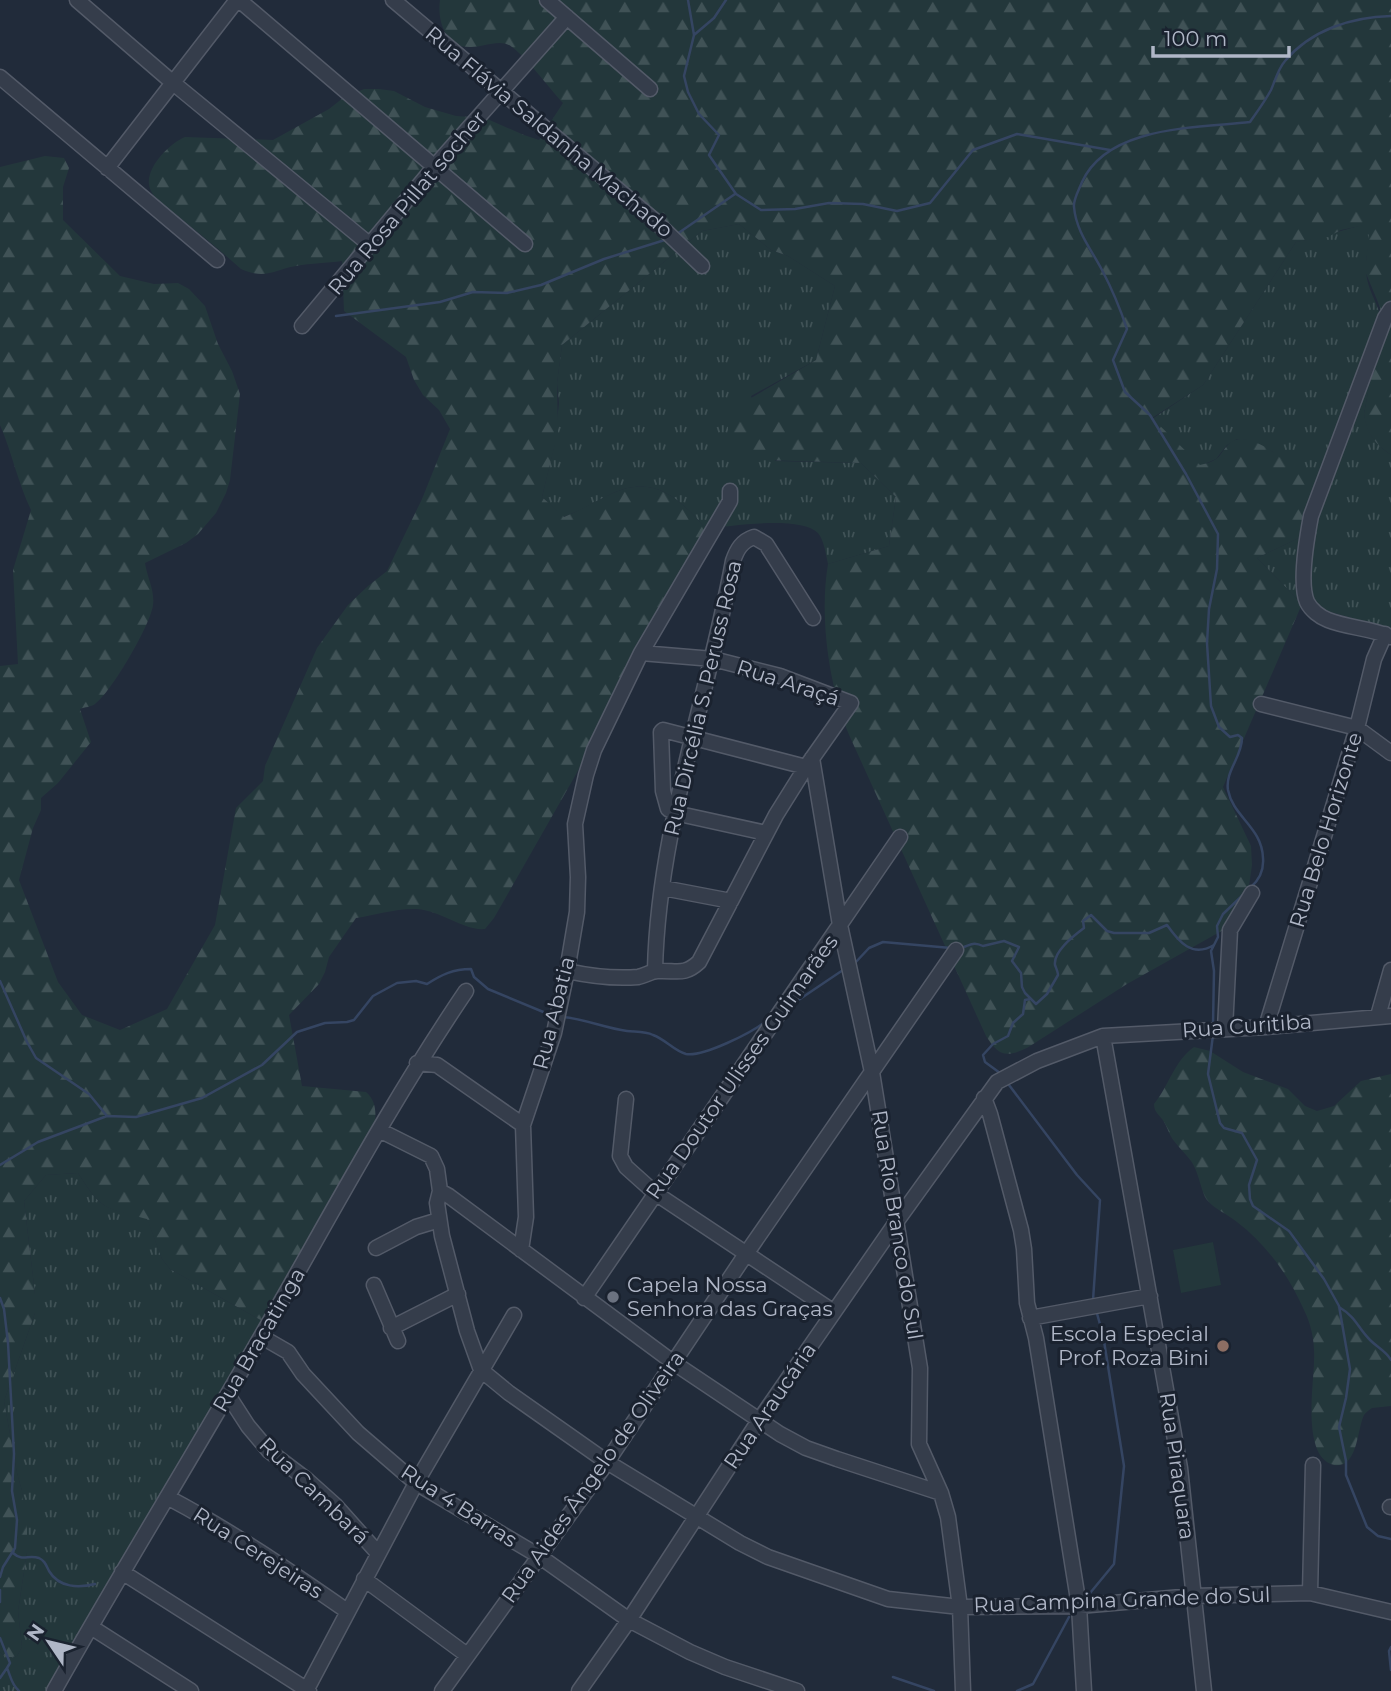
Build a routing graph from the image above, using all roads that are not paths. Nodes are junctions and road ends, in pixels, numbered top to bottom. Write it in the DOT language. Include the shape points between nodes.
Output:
graph roads {
  1 [pos="77,0"];
  2 [pos="238,0"];
  3 [pos="393,0"];
  4 [pos="547,0"];
  5 [pos="567,17"];
  6 [pos="0,77"];
  7 [pos="172,82"];
  8 [pos="650,89"];
  9 [pos="502,91"];
  10 [pos="435,166"];
  11 [pos="107,168"];
  12 [pos="369,244"];
  13 [pos="525,244"];
  14 [pos="216,260"];
  15 [pos="702,266"];
  16 [pos="1391,309"];
  17 [pos="302,326"];
  18 [pos="730,491"];
  19 [pos="813,618"];
  20 [pos="1389,634"];
  21 [pos="641,653"];
  22 [pos="713,659"];
  23 [pos="1261,704"];
  24 [pos="1357,728"];
  25 [pos="693,736"];
  26 [pos="1391,753"];
  27 [pos="809,762"];
  28 [pos="675,813"];
  29 [pos="766,833"];
  30 [pos="900,837"];
  31 [pos="663,888"];
  32 [pos="1252,893"];
  33 [pos="731,901"];
  34 [pos="840,925"];
  35 [pos="956,950"];
  36 [pos="655,970"];
  37 [pos="1391,970"];
  38 [pos="567,971"];
  39 [pos="466,991"];
  40 [pos="1385,1016"];
  41 [pos="1266,1027"];
  42 [pos="1225,1029"];
  43 [pos="1103,1036"];
  44 [pos="417,1063"];
  45 [pos="872,1072"];
  46 [pos="984,1098"];
  47 [pos="625,1099"];
  48 [pos="523,1125"];
  49 [pos="379,1130"];
  50 [pos="440,1191"];
  51 [pos="655,1193"];
  52 [pos="439,1220"];
  53 [pos="897,1221"];
  54 [pos="376,1248"];
  55 [pos="521,1250"];
  56 [pos="746,1254"];
  57 [pos="374,1285"];
  58 [pos="458,1294"];
  59 [pos="1150,1296"];
  60 [pos="584,1298"];
  61 [pos="834,1312"];
  62 [pos="514,1315"];
  63 [pos="1030,1318"];
  64 [pos="262,1336"];
  65 [pos="674,1363"];
  66 [pos="481,1370"];
  67 [pos="228,1395"];
  68 [pos="760,1419"];
  69 [pos="607,1462"];
  70 [pos="1313,1465"];
  71 [pos="415,1483"];
  72 [pos="941,1493"];
  73 [pos="167,1497"];
  74 [pos="696,1517"];
  75 [pos="377,1552"];
  76 [pos="539,1556"];
  77 [pos="122,1572"];
  78 [pos="364,1579"];
  79 [pos="1310,1593"];
  80 [pos="1193,1596"];
  81 [pos="960,1606"];
  82 [pos="1079,1606"];
  83 [pos="347,1611"];
  84 [pos="1391,1612"];
  85 [pos="629,1620"];
  86 [pos="91,1627"];
  87 [pos="467,1656"];
  88 [pos="308,1690"];
  89 [pos="54,1691"];
  90 [pos="191,1691"];
  91 [pos="442,1691"];
  92 [pos="579,1691"];
  93 [pos="797,1691"];
  94 [pos="963,1691"];
  95 [pos="1084,1691"];
  96 [pos="1204,1691"];
  1 -- 7 [label="street"];
  2 -- 7 [label="street"];
  2 -- 10 [label="street"];
  3 -- 9 [label="street, Rua Flávia Saldanha Machado"];
  4 -- 5 [label="street"];
  5 -- 8 [label="street"];
  5 -- 9 [label="street, Rua Rosa Pillat socher"];
  6 -- 11 [label="street"];
  7 -- 11 [label="street"];
  7 -- 12 [label="street"];
  9 -- 10 [label="street, Rua Rosa Pillat socher"];
  9 -- 15 [label="street, Rua Flávia Saldanha Machado"];
  10 -- 12 [label="street, Rua Rosa Pillat socher"];
  10 -- 13 [label="street"];
  11 -- 14 [label="street"];
  12 -- 17 [label="street, Rua Rosa Pillat socher"];
  16 -- 20 [label="street" via="1320,490 1305,544 1305,587 1314,612 1327,620"];
  18 -- 21 [label="street" via="730,501"];
  19 -- 22 [label="street, Rua Dircélia S. Peruss Rosa" via="766,544 754,537 744,540 733,561"];
  20 -- 24 [label="street, Rua Belo Horizonte" via="1374,659"];
  21 -- 22 [label="street, Rua Araçá"];
  21 -- 38 [label="street, Rua Abatia" via="586,775 575,824 578,888"];
  22 -- 25 [label="street, Rua Dircélia S. Peruss Rosa"];
  22 -- 27 [label="street, Rua Araçá" via="780,676 850,703"];
  23 -- 24 [label="street"];
  24 -- 26 [label="street"];
  24 -- 41 [label="street, Rua Belo Horizonte"];
  25 -- 27 [label="street"];
  25 -- 28 [label="street, Rua Dircélia S. Peruss Rosa"];
  25 -- 28 [label="street" via="663,730 661,735 663,791 668,809"];
  27 -- 29 [label="street"];
  27 -- 34 [label="street, Rua Rio Branco do Sul"];
  28 -- 29 [label="street"];
  28 -- 31 [label="street, Rua Dircélia S. Peruss Rosa"];
  29 -- 33 [label="street"];
  30 -- 34 [label="street, Rua Doutor Ulisses Guimarães"];
  31 -- 33 [label="street"];
  31 -- 36 [label="street, Rua Dircélia S. Peruss Rosa"];
  32 -- 42 [label="street" via="1230,930"];
  33 -- 36 [label="street" via="691,970"];
  34 -- 45 [label="street, Rua Rio Branco do Sul"];
  34 -- 51 [label="street, Rua Doutor Ulisses Guimarães"];
  35 -- 45 [label="street, Rua Aides Ângelo de Oliveira"];
  36 -- 38 [label="street" via="641,977 596,977"];
  37 -- 40 [label="street"];
  38 -- 48 [label="street, Rua Abatia" via="554,1033"];
  39 -- 44 [label="street, Rua Bracatinga"];
  40 -- 41 [label="street, Rua Curitiba"];
  41 -- 42 [label="street, Rua Curitiba"];
  42 -- 43 [label="street, Rua Curitiba"];
  43 -- 46 [label="street, Rua Araucária" via="1026,1066 997,1082"];
  43 -- 59 [label="street, Rua Piraquara"];
  44 -- 48 [label="street" via="437,1065"];
  44 -- 49 [label="street, Rua Bracatinga"];
  45 -- 53 [label="street, Rua Rio Branco do Sul"];
  45 -- 56 [label="street, Rua Aides Ângelo de Oliveira"];
  46 -- 53 [label="street, Rua Araucária"];
  46 -- 63 [label="street" via="1021,1230"];
  47 -- 51 [label="street" via="620,1156"];
  48 -- 55 [label="street, Rua Abatia" via="526,1217"];
  49 -- 50 [label="street" via="431,1156"];
  49 -- 64 [label="street, Rua Bracatinga"];
  50 -- 52 [label="street"];
  50 -- 55 [label="street"];
  51 -- 56 [label="street"];
  51 -- 60 [label="street, Rua Doutor Ulisses Guimarães"];
  52 -- 54 [label="street"];
  52 -- 58 [label="street"];
  53 -- 61 [label="street, Rua Araucária"];
  53 -- 72 [label="street, Rua Rio Branco do Sul" via="920,1368 919,1444"];
  55 -- 60 [label="street"];
  56 -- 61 [label="street"];
  56 -- 65 [label="street, Rua Aides Ângelo de Oliveira"];
  57 -- 58 [label="street" via="395,1334"];
  58 -- 66 [label="street"];
  59 -- 63 [label="street"];
  59 -- 80 [label="street, Rua Piraquara" via="1180,1468"];
  60 -- 65 [label="street"];
  61 -- 68 [label="street, Rua Araucária"];
  62 -- 66 [label="street"];
  63 -- 82 [label="street"];
  64 -- 67 [label="street, Rua Bracatinga"];
  64 -- 71 [label="street, Rua 4 Barras" via="288,1352 358,1433"];
  65 -- 68 [label="street"];
  65 -- 69 [label="street, Rua Aides Ângelo de Oliveira"];
  66 -- 69 [label="street, Rua Campina Grande do Sul"];
  66 -- 71 [label="street"];
  67 -- 73 [label="street, Rua Bracatinga"];
  67 -- 75 [label="street, Rua Cambará" via="269,1451 335,1505"];
  68 -- 72 [label="street" via="806,1448"];
  68 -- 74 [label="street, Rua Araucária"];
  69 -- 74 [label="street, Rua Campina Grande do Sul"];
  69 -- 76 [label="street, Rua Aides Ângelo de Oliveira"];
  70 -- 79 [label="street"];
  71 -- 75 [label="street"];
  71 -- 76 [label="street, Rua 4 Barras"];
  72 -- 81 [label="street, Rua Rio Branco do Sul"];
  73 -- 77 [label="street, Rua Bracatinga"];
  73 -- 83 [label="street, Rua Cerejeiras" via="266,1554"];
  74 -- 81 [label="street, Rua Campina Grande do Sul" via="768,1557 888,1599"];
  74 -- 85 [label="street, Rua Araucária"];
  75 -- 78 [label="street"];
  76 -- 85 [label="street, Rua 4 Barras"];
  76 -- 87 [label="street, Rua Aides Ângelo de Oliveira"];
  77 -- 86 [label="street, Rua Bracatinga"];
  77 -- 88 [label="street"];
  78 -- 83 [label="street"];
  78 -- 87 [label="street"];
  79 -- 80 [label="street, Rua Campina Grande do Sul"];
  79 -- 84 [label="street, Rua Campina Grande do Sul"];
  80 -- 82 [label="street, Rua Campina Grande do Sul"];
  80 -- 96 [label="street, Rua Piraquara"];
  81 -- 82 [label="street, Rua Campina Grande do Sul"];
  81 -- 94 [label="street, Rua Rio Branco do Sul"];
  82 -- 95 [label="street"];
  83 -- 88 [label="street"];
  85 -- 92 [label="street, Rua Araucária"];
  85 -- 93 [label="street, Rua 4 Barras" via="724,1667"];
  86 -- 89 [label="street, Rua Bracatinga"];
  86 -- 90 [label="street"];
  87 -- 91 [label="street, Rua Aides Ângelo de Oliveira"];
}
